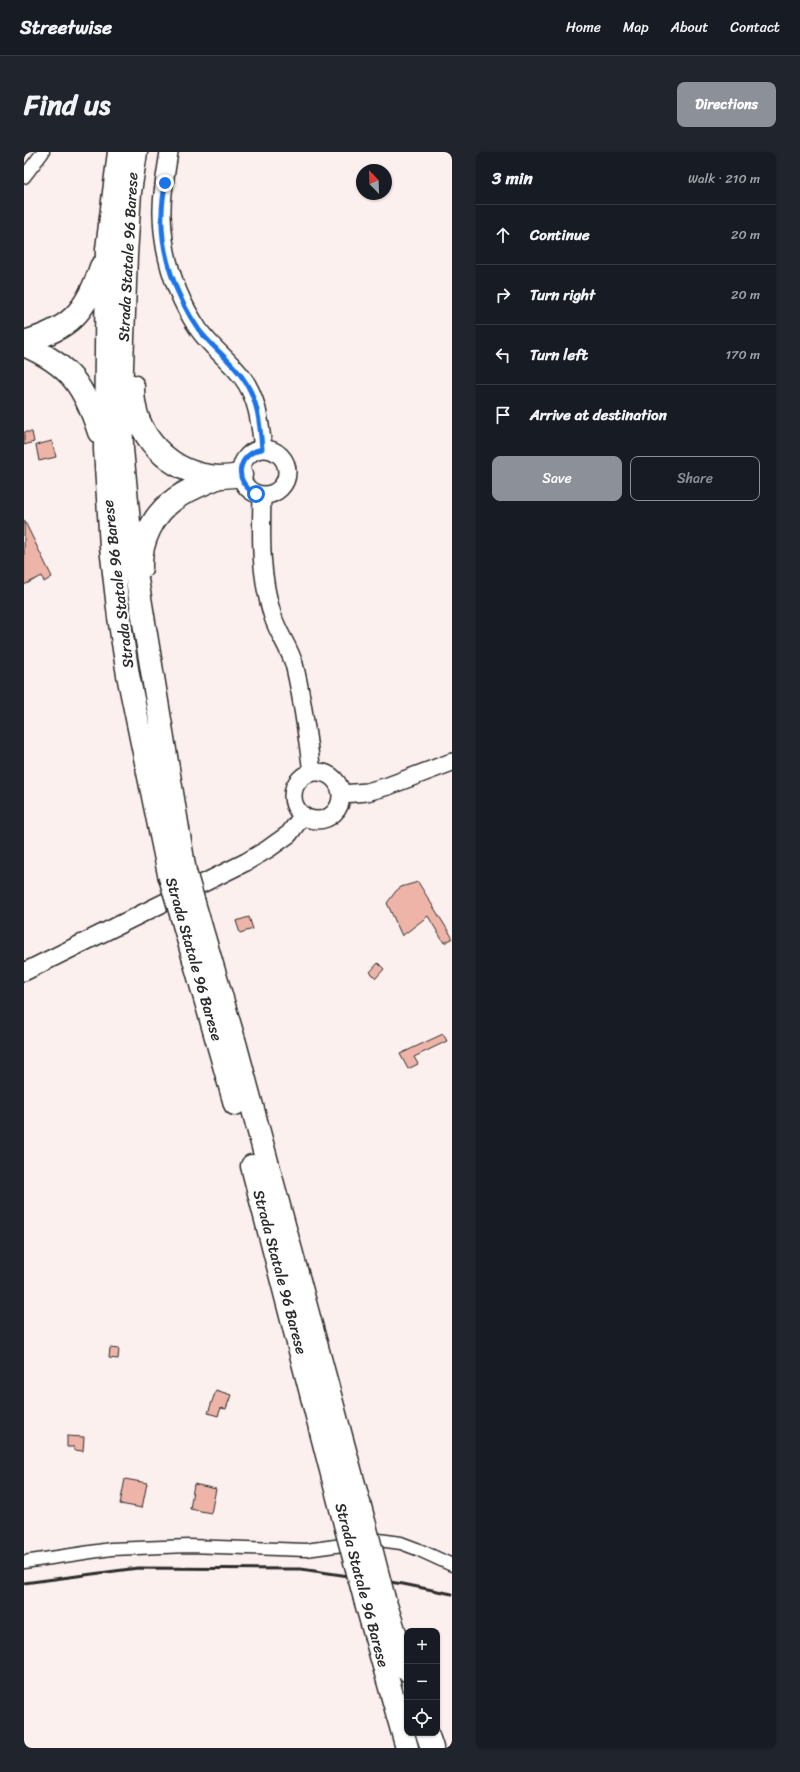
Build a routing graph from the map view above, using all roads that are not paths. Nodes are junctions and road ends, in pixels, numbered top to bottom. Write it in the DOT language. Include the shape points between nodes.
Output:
graph roads {
  1 [pos="43,152"];
  2 [pos="119,152"];
  3 [pos="136,152"];
  4 [pos="170,152"];
  5 [pos="24,177"];
  6 [pos="117,252"];
  7 [pos="24,342"];
  8 [pos="24,345"];
  9 [pos="105,449"];
  10 [pos="262,449"];
  11 [pos="241,475"];
  12 [pos="219,477"];
  13 [pos="262,496"];
  14 [pos="141,614"];
  15 [pos="452,762"];
  16 [pos="312,772"];
  17 [pos="342,794"];
  18 [pos="303,815"];
  19 [pos="177,873"];
  20 [pos="24,972"];
  21 [pos="24,1562"];
  22 [pos="452,1565"];
  23 [pos="374,1599"];
  24 [pos="404,1664"];
  25 [pos="428,1736"];
  26 [pos="407,1748"];
  27 [pos="432,1748"];
  1 -- 5 [label="street"];
  2 -- 6 [label="highway, Strada Statale 96 Barese"];
  3 -- 6 [label="highway, Strada Statale 96 Barese"];
  4 -- 10 [label="main road" via="162,214 165,248 172,277 200,330 242,377 253,394 260,420"];
  6 -- 7 [label="highway" via="80,311 71,320 56,330"];
  6 -- 9 [label="highway, Strada Statale 96 Barese"];
  6 -- 12 [label="highway" via="134,321 133,393 136,413 152,444 163,456 192,472"];
  6 -- 14 [label="highway, Strada Statale 96 Barese" via="122,449"];
  8 -- 9 [label="highway" via="54,360 79,386 92,409"];
  9 -- 19 [label="highway, Strada Statale 96 Barese" via="110,547 128,675"];
  10 -- 11 [label="main road" via="255,450 244,460"];
  10 -- 13 [label="main road" via="270,449 282,456 288,469 288,476 282,488"];
  11 -- 12 [label="highway"];
  11 -- 13 [label="main road" via="245,487"];
  12 -- 14 [label="highway" via="174,499 151,526 140,561"];
  13 -- 16 [label="main road" via="261,540 266,590 273,618 293,662 298,681"];
  14 -- 19 [label="highway, Strada Statale 96 Barese"];
  15 -- 17 [label="main road" via="388,786 367,792"];
  16 -- 17 [label="main road" via="329,774 340,786"];
  16 -- 18 [label="main road" via="299,780 293,794 297,810"];
  17 -- 18 [label="main road" via="338,809 325,818 318,820"];
  18 -- 20 [label="main road" via="290,834 246,862"];
  19 -- 23 [label="highway, Strada Statale 96 Barese, bridge" via="239,1118 356,1526"];
  21 -- 22 [label="street" via="110,1549 189,1546 306,1550 379,1540 401,1543"];
  23 -- 24 [label="highway, Strada Statale 96 Barese"];
  23 -- 26 [label="highway, Strada Statale 96 Barese"];
  25 -- 27 [label="highway"];
}
